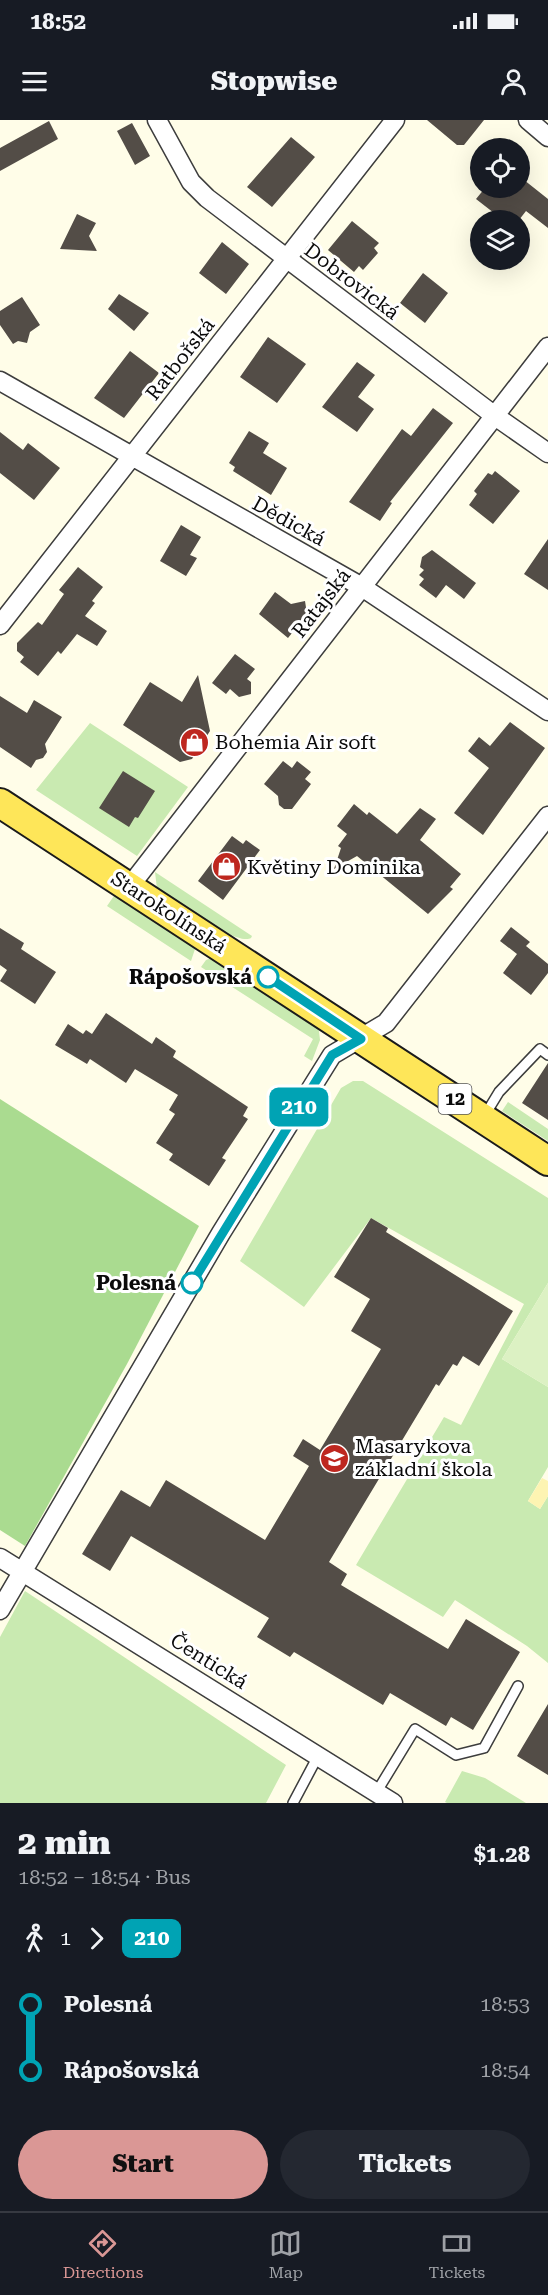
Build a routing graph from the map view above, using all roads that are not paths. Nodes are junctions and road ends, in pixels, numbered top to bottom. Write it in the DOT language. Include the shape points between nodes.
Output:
graph roads {
  1 [pos="157,120"];
  2 [pos="395,120"];
  3 [pos="528,120"];
  4 [pos="548,137"];
  5 [pos="286,259"];
  6 [pos="548,347"];
  7 [pos="0,381"];
  8 [pos="495,416"];
  9 [pos="548,453"];
  10 [pos="131,458"];
  11 [pos="362,587"];
  12 [pos="0,625"];
  13 [pos="548,711"];
  14 [pos="0,803"];
  15 [pos="548,816"];
  16 [pos="130,886"];
  17 [pos="361,1039"];
  18 [pos="548,1055"];
  19 [pos="483,1118"];
  20 [pos="548,1161"];
  21 [pos="0,1558"];
  22 [pos="22,1572"];
  23 [pos="0,1610"];
  24 [pos="518,1686"];
  25 [pos="318,1756"];
  26 [pos="376,1793"];
  27 [pos="293,1803"];
  28 [pos="393,1803"];
  1 -- 5 [label="street, Dobrovická" via="191,182"];
  2 -- 5 [label="street, Ratbořská"];
  3 -- 4 [label="street"];
  5 -- 8 [label="street, Dobrovická"];
  5 -- 10 [label="street, Ratbořská"];
  6 -- 8 [label="street, Ratajská"];
  7 -- 10 [label="street, Dědická"];
  8 -- 9 [label="street, Dobrovická"];
  8 -- 11 [label="street, Ratajská"];
  10 -- 11 [label="street, Dědická"];
  10 -- 12 [label="street, Ratbořská"];
  11 -- 13 [label="street, Dědická"];
  11 -- 16 [label="street, Ratajská"];
  14 -- 16 [label="main road, Starokolínská / 12"];
  15 -- 17 [label="street" via="386,1023"];
  16 -- 17 [label="main road, Starokolínská / 12"];
  17 -- 19 [label="main road, Starokolínská / 12"];
  17 -- 22 [label="street" via="332,1055 221,1233"];
  18 -- 19 [label="lane" via="540,1049 499,1092"];
  19 -- 20 [label="main road, Starokolínská / 12"];
  21 -- 22 [label="street, Čentická"];
  22 -- 23 [label="street"];
  22 -- 25 [label="street, Čentická"];
  24 -- 26 [label="lane" via="484,1748 456,1755 415,1729"];
  25 -- 26 [label="street, Čentická"];
  25 -- 27 [label="lane"];
  26 -- 28 [label="street, Čentická"];
}
